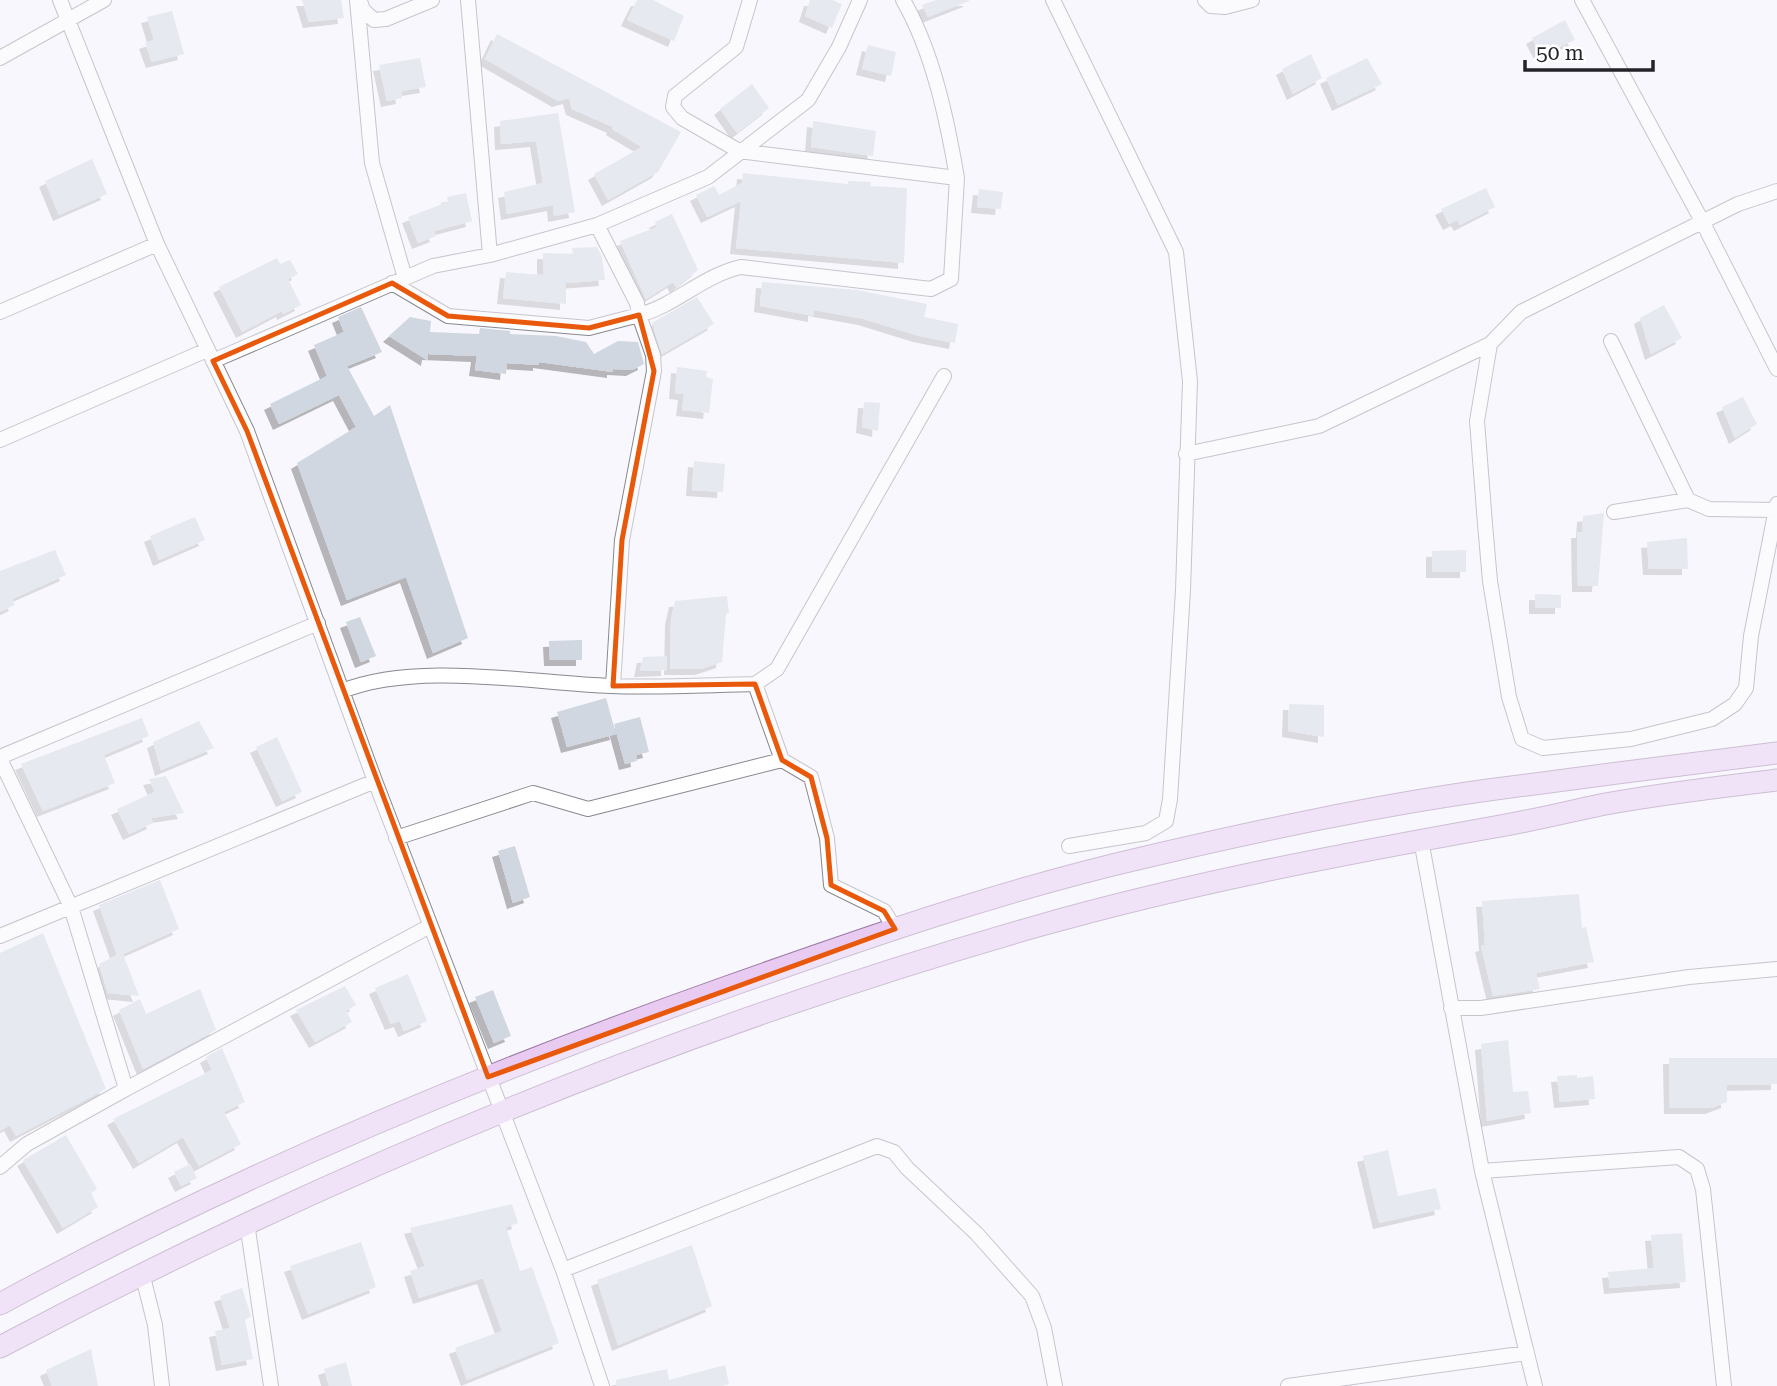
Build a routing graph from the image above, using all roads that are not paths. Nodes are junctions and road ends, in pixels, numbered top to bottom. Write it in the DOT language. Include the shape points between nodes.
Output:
graph roads {
  1 [pos="60,0"];
  2 [pos="104,0"];
  3 [pos="358,0"];
  4 [pos="432,0"];
  5 [pos="468,0"];
  6 [pos="750,0"];
  7 [pos="860,0"];
  8 [pos="903,0"];
  9 [pos="1053,0"];
  10 [pos="1205,0"];
  11 [pos="1252,0"];
  12 [pos="1582,0"];
  13 [pos="67,22"];
  14 [pos="0,58"];
  15 [pos="739,151"];
  16 [pos="957,178"];
  17 [pos="1777,191"];
  18 [pos="1703,221"];
  19 [pos="597,225"];
  20 [pos="157,244"];
  21 [pos="490,255"];
  22 [pos="398,280"];
  23 [pos="0,312"];
  24 [pos="639,315"];
  25 [pos="1611,341"];
  26 [pos="1490,344"];
  27 [pos="210,356"];
  28 [pos="1777,369"];
  29 [pos="944,376"];
  30 [pos="0,440"];
  31 [pos="1186,454"];
  32 [pos="1688,500"];
  33 [pos="1776,507"];
  34 [pos="1614,512"];
  35 [pos="318,623"];
  36 [pos="755,684"];
  37 [pos="613,686"];
  38 [pos="342,691"];
  39 [pos="1777,753"];
  40 [pos="0,758"];
  41 [pos="782,760"];
  42 [pos="1777,780"];
  43 [pos="375,781"];
  44 [pos="396,838"];
  45 [pos="1421,840"];
  46 [pos="1069,846"];
  47 [pos="71,907"];
  48 [pos="430,926"];
  49 [pos="895,929"];
  50 [pos="0,936"];
  51 [pos="1777,969"];
  52 [pos="1451,1008"];
  53 [pos="488,1077"];
  54 [pos="126,1089"];
  55 [pos="500,1111"];
  56 [pos="0,1167"];
  57 [pos="1482,1171"];
  58 [pos="247,1223"];
  59 [pos="563,1270"];
  60 [pos="142,1273"];
  61 [pos="0,1304"];
  62 [pos="0,1347"];
  63 [pos="1527,1353"];
  64 [pos="162,1386"];
  65 [pos="271,1386"];
  66 [pos="602,1386"];
  67 [pos="1055,1386"];
  68 [pos="1289,1386"];
  69 [pos="1535,1386"];
  70 [pos="1724,1386"];
  1 -- 13 [label="street"];
  2 -- 13 [label="street"];
  3 -- 4 [label="street" via="374,19 386,19"];
  3 -- 22 [label="street" via="372,163"];
  5 -- 21 [label="street"];
  6 -- 15 [label="street" via="736,47 675,96 673,107 682,118"];
  7 -- 15 [label="street" via="808,100"];
  8 -- 16 [label="street" via="918,25 951,138"];
  9 -- 31 [label="street" via="1176,252 1190,381"];
  10 -- 11 [label="street" via="1211,6 1225,7"];
  12 -- 18 [label="street"];
  13 -- 14 [label="street"];
  13 -- 20 [label="street"];
  15 -- 16 [label="street"];
  15 -- 19 [label="street" via="708,177"];
  16 -- 24 [label="street" via="951,279 931,289 741,267 721,271 656,310"];
  17 -- 18 [label="street"];
  18 -- 26 [label="street" via="1521,312"];
  18 -- 28 [label="street"];
  19 -- 21 [label="street"];
  19 -- 24 [label="street"];
  20 -- 23 [label="street"];
  20 -- 27 [label="street"];
  21 -- 22 [label="street" via="433,266"];
  22 -- 24 [label="street" via="448,316 589,328"];
  22 -- 27 [label="street" via="297,327"];
  24 -- 37 [label="street" via="654,371 622,540"];
  25 -- 32 [label="street"];
  26 -- 31 [label="street" via="1319,426"];
  26 -- 33 [label="street" via="1477,421 1486,536 1509,696 1522,738 1543,748 1631,739 1712,719 1735,704 1746,688 1751,636"];
  27 -- 30 [label="street"];
  27 -- 35 [label="street" via="247,430"];
  29 -- 36 [label="street" via="777,669"];
  31 -- 46 [label="street" via="1183,590 1166,821 1146,833"];
  32 -- 33 [label="street" via="1709,509"];
  32 -- 34 [label="street"];
  35 -- 38 [label="street"];
  35 -- 40 [label="street"];
  36 -- 37 [label="street"];
  36 -- 41 [label="street"];
  37 -- 38 [label="street" via="413,675 367,681"];
  38 -- 43 [label="street"];
  39 -- 49 [label="main road" via="1485,791 1288,827 1119,864"];
  40 -- 47 [label="street"];
  41 -- 44 [label="street" via="587,808 533,793"];
  41 -- 49 [label="street" via="811,778 827,838 831,885 884,911"];
  42 -- 45 [label="main road" via="1599,806"];
  43 -- 44 [label="street"];
  43 -- 47 [label="street"];
  44 -- 48 [label="street"];
  45 -- 52 [label="street"];
  45 -- 55 [label="main road" via="1162,894 1038,926 763,1012"];
  47 -- 50 [label="street"];
  47 -- 54 [label="street"];
  48 -- 53 [label="street"];
  48 -- 54 [label="street"];
  49 -- 53 [label="main road" via="588,1036"];
  51 -- 52 [label="street" via="1689,977 1481,1008"];
  52 -- 57 [label="street"];
  53 -- 55 [label="street"];
  53 -- 61 [label="main road" via="320,1148"];
  54 -- 56 [label="street" via="27,1144"];
  55 -- 58 [label="main road"];
  55 -- 59 [label="street"];
  57 -- 63 [label="street"];
  57 -- 70 [label="street" via="1679,1157 1697,1169"];
  58 -- 60 [label="main road"];
  58 -- 65 [label="street"];
  59 -- 66 [label="street"];
  59 -- 67 [label="street" via="877,1146 894,1152 1032,1296 1044,1328"];
  60 -- 62 [label="main road"];
  60 -- 64 [label="street" via="155,1325"];
  63 -- 68 [label="street"];
  63 -- 69 [label="street"];
}
